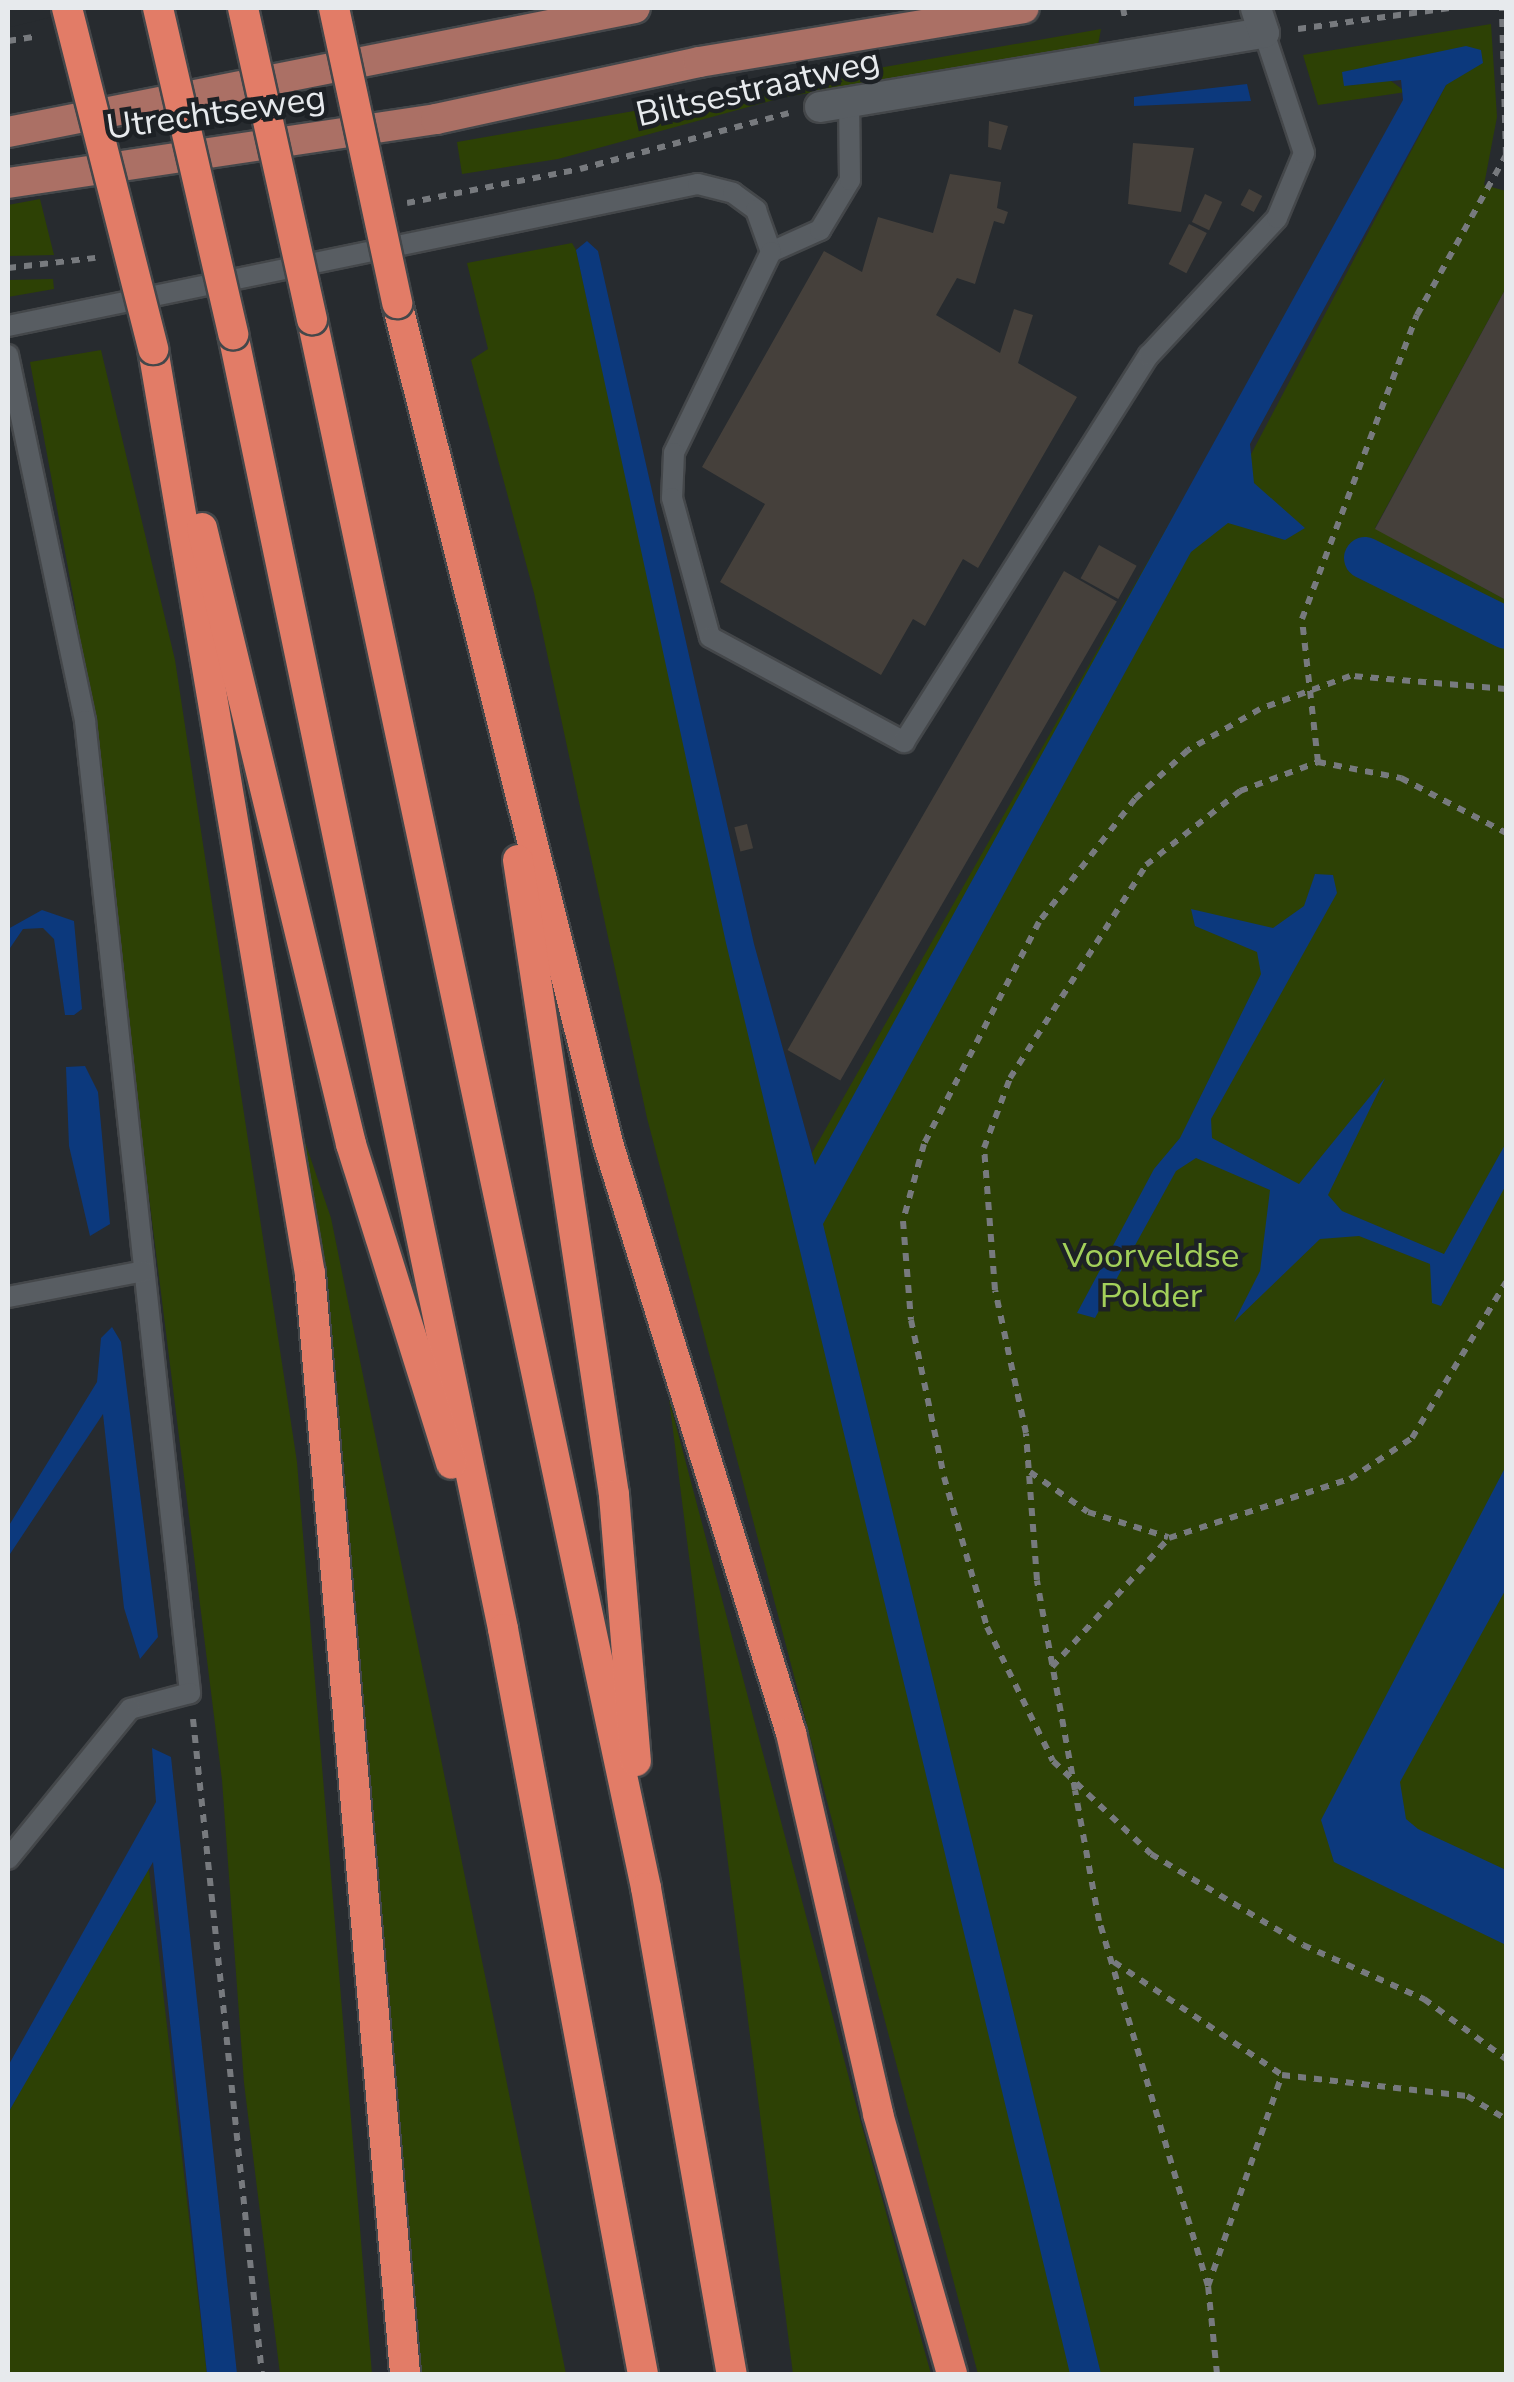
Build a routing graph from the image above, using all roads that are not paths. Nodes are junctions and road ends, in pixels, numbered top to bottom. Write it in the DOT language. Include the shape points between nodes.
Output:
graph roads {
  1 [pos="67,8"];
  2 [pos="158,8"];
  3 [pos="243,8"];
  4 [pos="334,8"];
  5 [pos="635,8"];
  6 [pos="1024,8"];
  7 [pos="1260,20"];
  8 [pos="834,105"];
  9 [pos="436,120"];
  10 [pos="8,132"];
  11 [pos="8,183"];
  12 [pos="772,252"];
  13 [pos="8,326"];
  14 [pos="153,349"];
  15 [pos="8,355"];
  16 [pos="493,698"];
  17 [pos="144,1271"];
  18 [pos="8,1296"];
  19 [pos="503,1629"];
  20 [pos="8,1860"];
  21 [pos="646,1888"];
  22 [pos="405,2374"];
  23 [pos="643,2374"];
  24 [pos="732,2374"];
  25 [pos="952,2374"];
  1 -- 14 [label="highway, bridge"];
  2 -- 19 [label="highway, bridge" via="233,334"];
  3 -- 21 [label="highway, bridge"];
  4 -- 16 [label="highway, bridge"];
  5 -- 10 [label="main road, Utrechtseweg"];
  6 -- 9 [label="main road, Biltsestraatweg" via="699,62"];
  7 -- 8 [label="street, Biltsestraatweg"];
  7 -- 12 [label="lane" via="1304,153 1277,218 1149,355 904,742 710,637 672,498 674,453"];
  8 -- 12 [label="lane" via="850,180 820,230"];
  9 -- 11 [label="main road, Utrechtseweg"];
  12 -- 13 [label="lane" via="756,210 698,184"];
  14 -- 19 [label="highway" via="234,646 351,1144"];
  14 -- 22 [label="highway" via="310,1274"];
  15 -- 17 [label="lane" via="85,722"];
  16 -- 21 [label="highway" via="614,1495"];
  16 -- 25 [label="highway" via="608,1143 790,1734 878,2114"];
  17 -- 18 [label="lane"];
  17 -- 20 [label="lane" via="190,1693 130,1709"];
  19 -- 23 [label="highway"];
  21 -- 24 [label="highway"];
}
